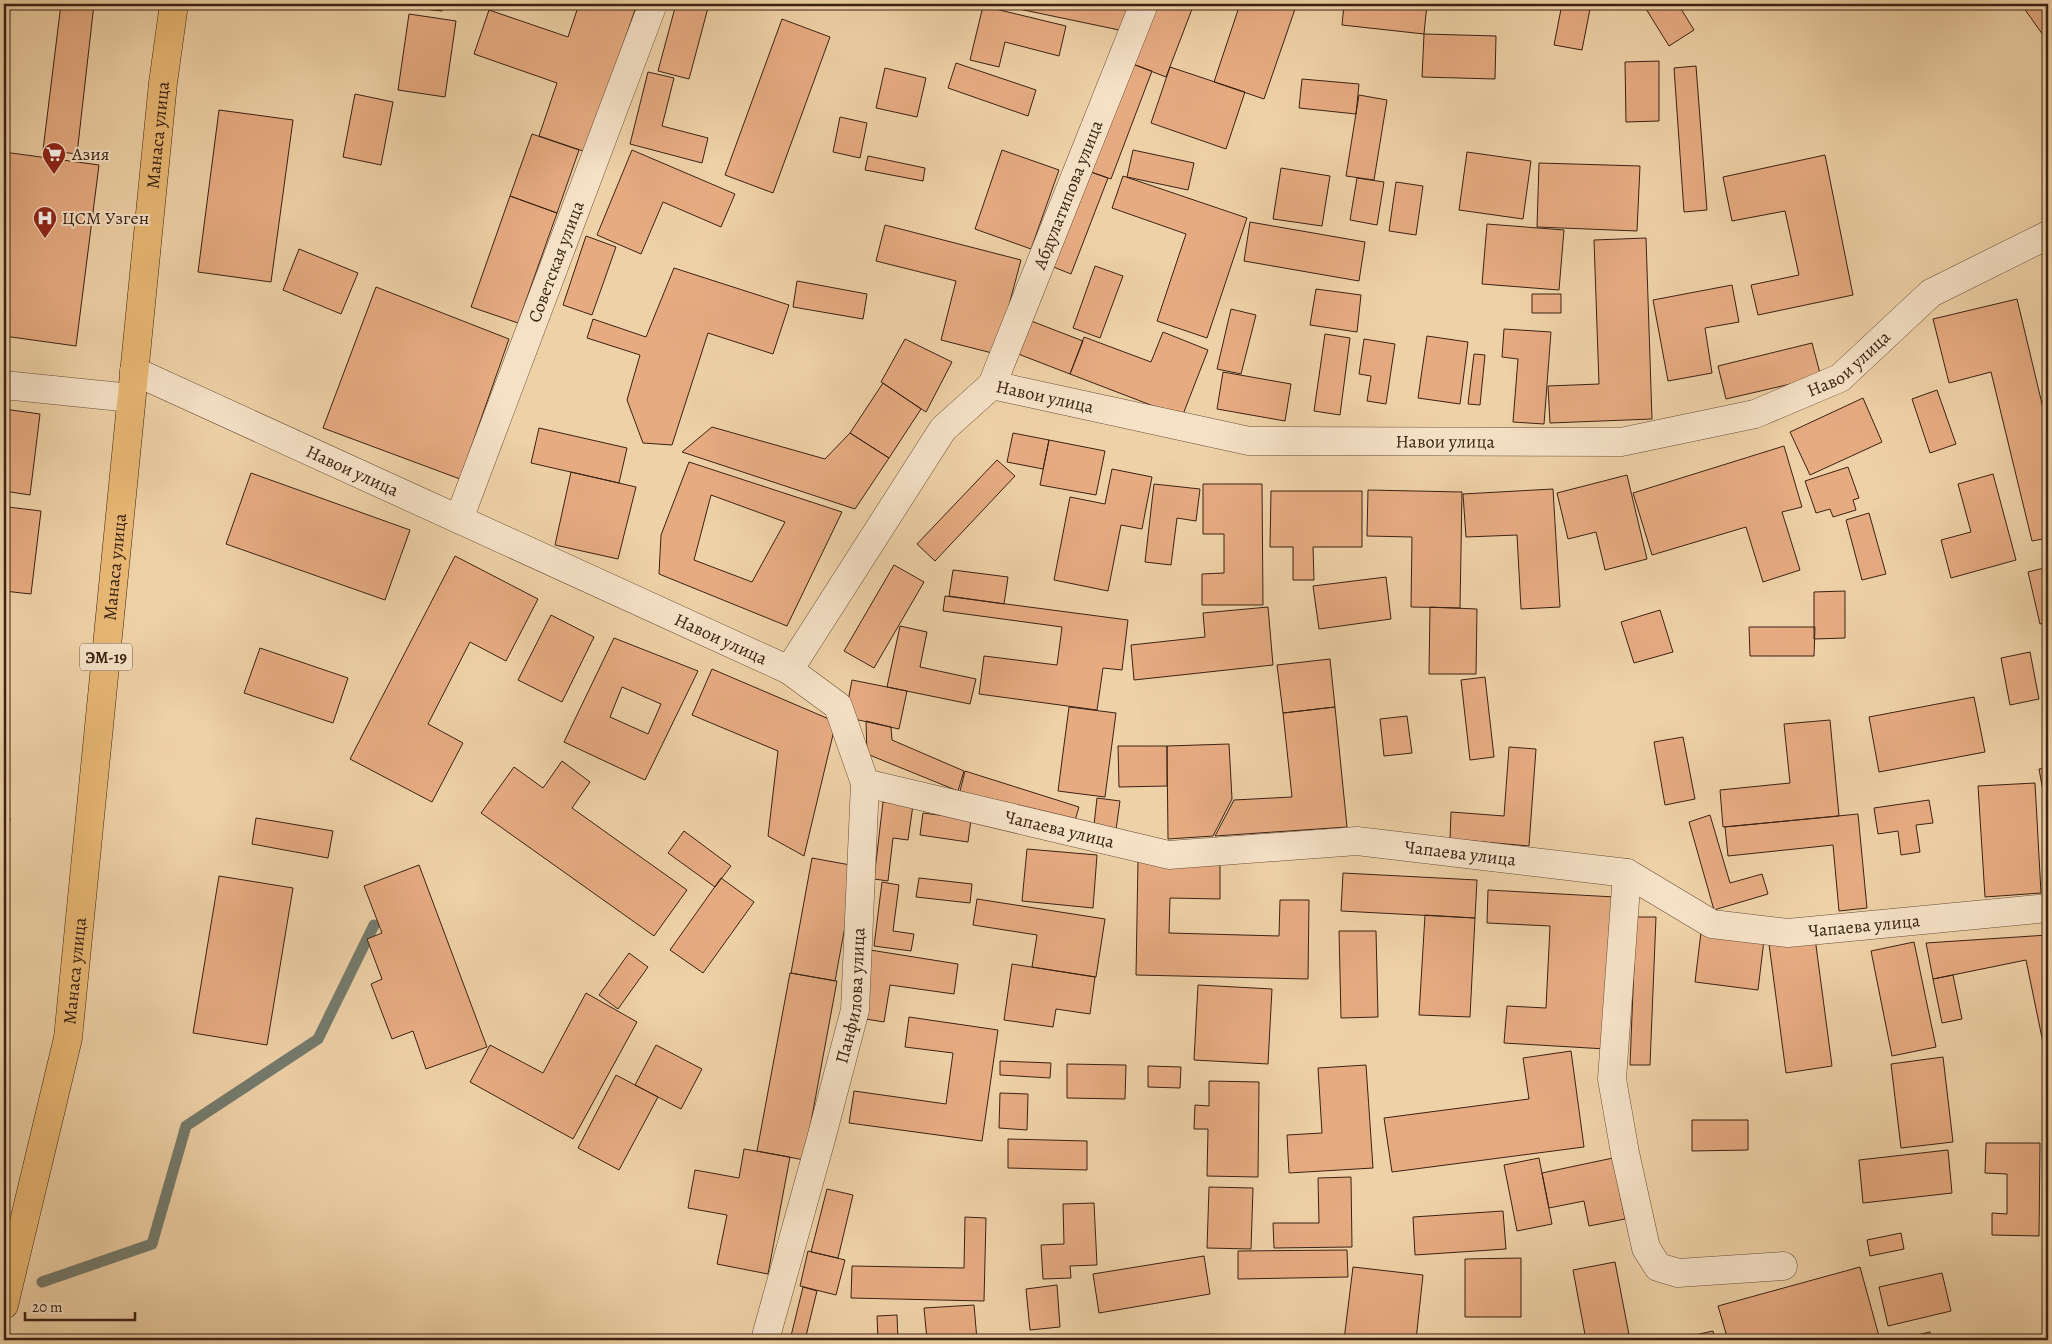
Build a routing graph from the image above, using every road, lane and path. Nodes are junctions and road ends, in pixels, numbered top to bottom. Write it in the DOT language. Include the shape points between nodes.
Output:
graph roads {
  1 [pos="174,4"];
  2 [pos="653,4"];
  3 [pos="1144,4"];
  4 [pos="2048,235"];
  5 [pos="4,385"];
  6 [pos="133,385"];
  7 [pos="992,385"];
  8 [pos="459,519"];
  9 [pos="789,670"];
  10 [pos="865,783"];
  11 [pos="1627,873"];
  12 [pos="2048,908"];
  13 [pos="1783,1266"];
  14 [pos="4,1305"];
  15 [pos="765,1340"];
  1 -- 6 [label="main road, Манаса улица / ЭМ-19"];
  2 -- 8 [label="street, Советская улица"];
  3 -- 7 [label="street, Абдулатипова улица"];
  4 -- 7 [label="street, Навои улица" via="1931,293 1840,378 1755,414 1621,442 1249,441"];
  5 -- 6 [label="street, Навои улица"];
  6 -- 8 [label="street, Навои улица"];
  6 -- 14 [label="main road, Манаса улица / ЭМ-19" via="68,1038"];
  7 -- 9 [label="street, Навои улица" via="943,430"];
  8 -- 9 [label="street, Навои улица"];
  9 -- 10 [label="street, Панфилова улица" via="838,706"];
  10 -- 11 [label="street, Чапаева улица" via="1169,855 1357,841"];
  10 -- 15 [label="street, Панфилова улица" via="855,1010"];
  11 -- 12 [label="street, Чапаева улица" via="1712,924 1788,933"];
  11 -- 13 [label="street" via="1612,1079 1646,1248 1658,1267 1678,1273"];
}
